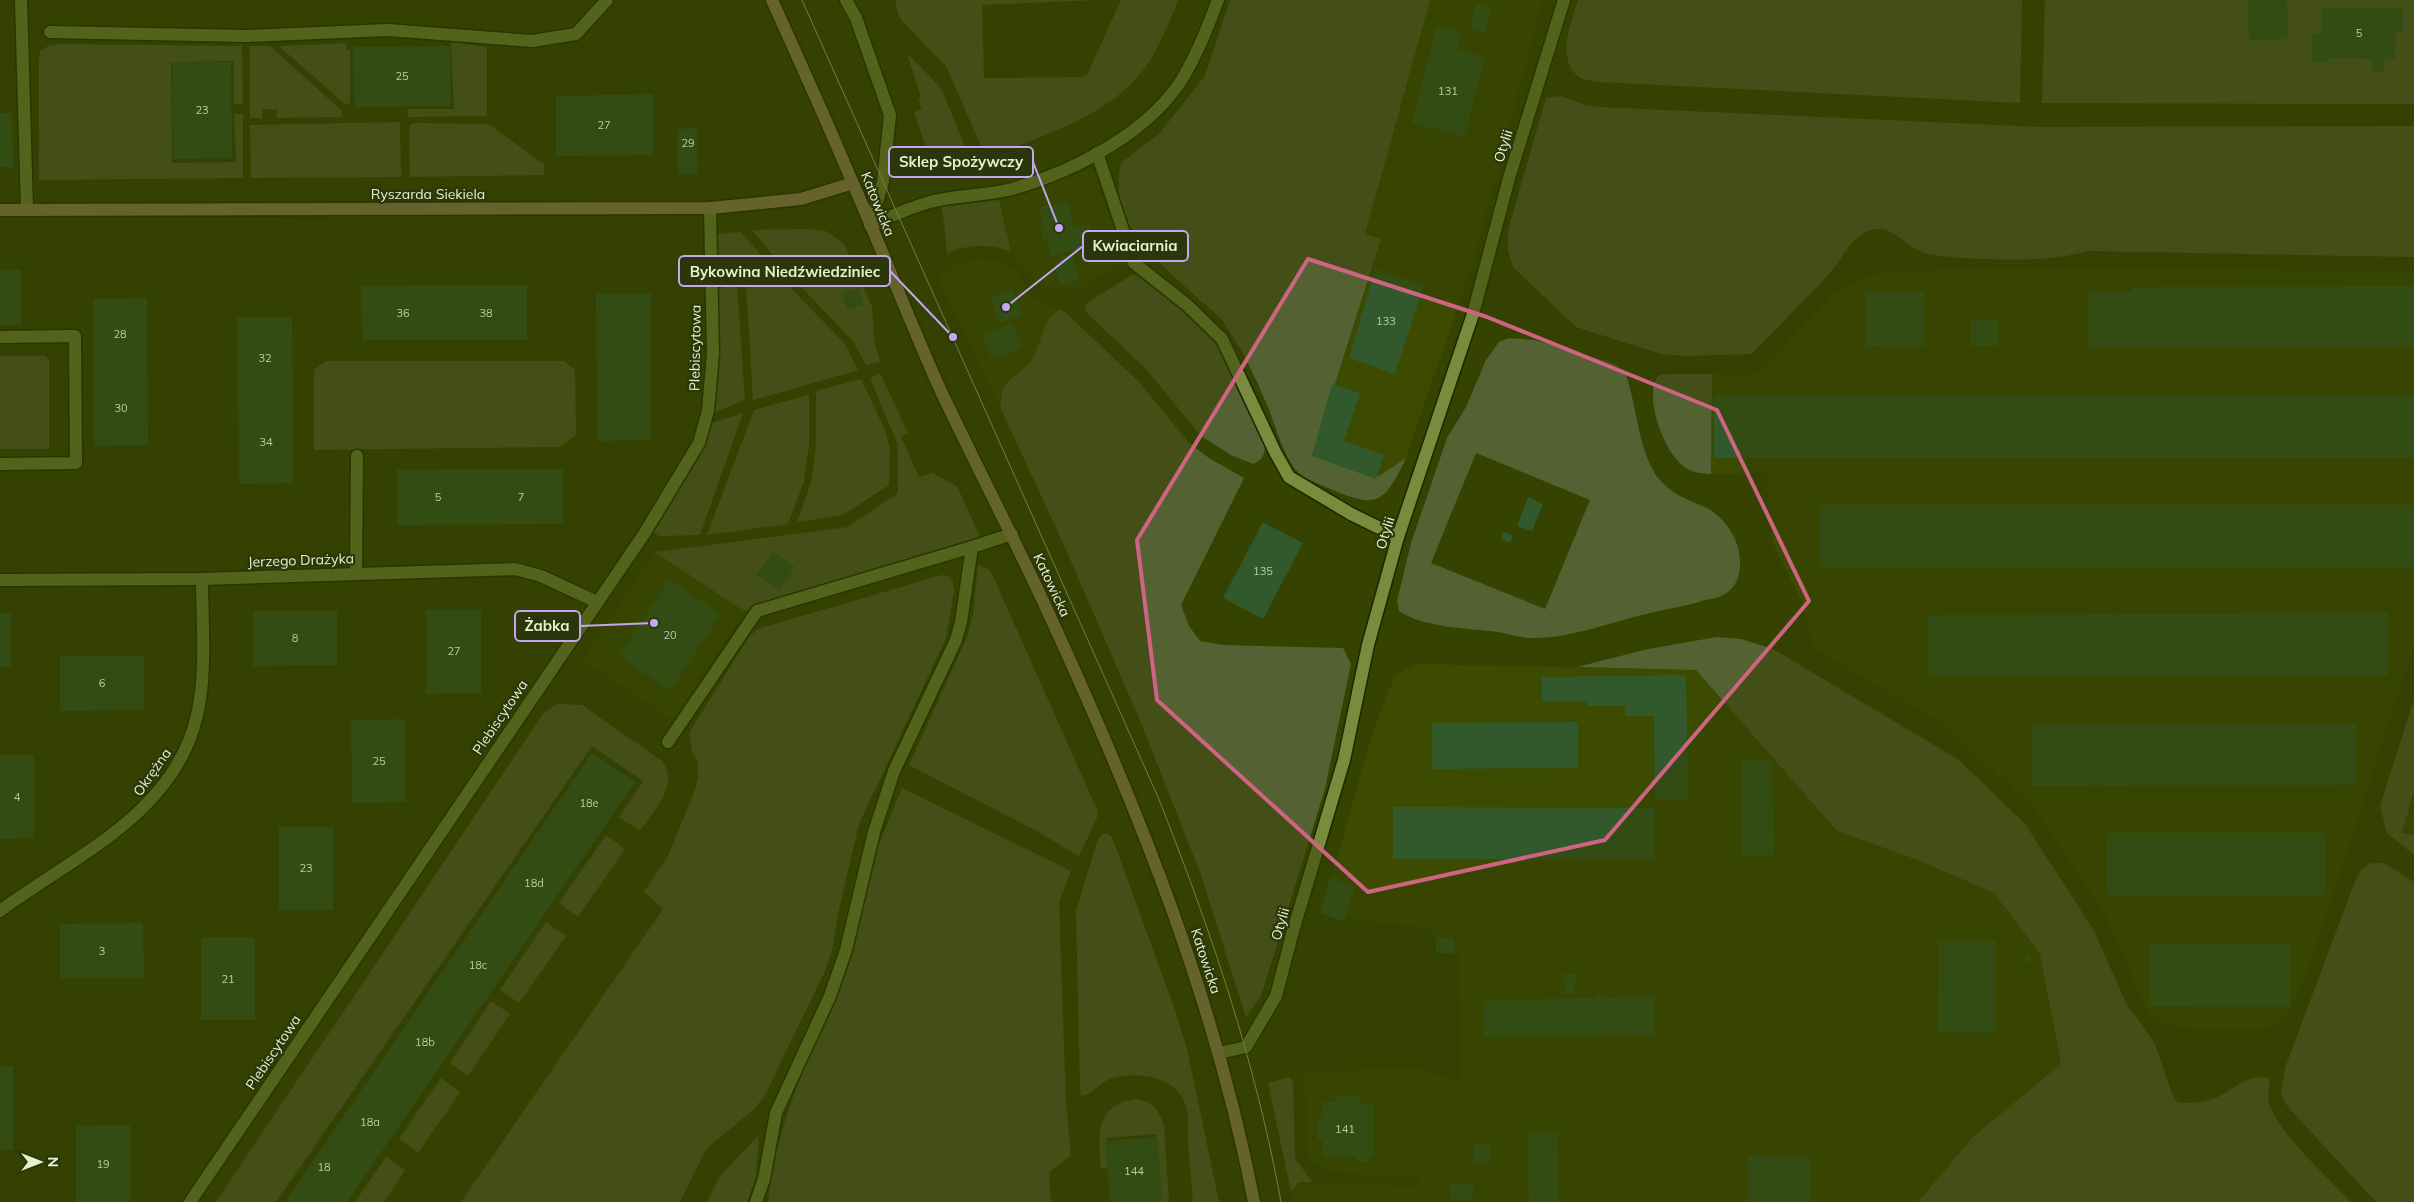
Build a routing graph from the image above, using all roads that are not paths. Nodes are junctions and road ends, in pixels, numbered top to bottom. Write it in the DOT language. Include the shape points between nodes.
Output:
graph roads {
  1 [pos="20,0"];
  2 [pos="607,0"];
  3 [pos="772,0"];
  4 [pos="846,0"];
  5 [pos="1218,0"];
  6 [pos="1564,0"];
  7 [pos="50,32"];
  8 [pos="1096,153"];
  9 [pos="853,183"];
  10 [pos="710,208"];
  11 [pos="0,210"];
  12 [pos="27,210"];
  13 [pos="870,225"];
  14 [pos="0,337"];
  15 [pos="357,456"];
  16 [pos="0,464"];
  17 [pos="1012,534"];
  18 [pos="1398,537"];
  19 [pos="972,547"];
  20 [pos="356,574"];
  21 [pos="202,578"];
  22 [pos="0,580"];
  23 [pos="597,602"];
  24 [pos="668,742"];
  25 [pos="0,911"];
  26 [pos="1218,1053"];
  27 [pos="190,1202"];
  28 [pos="756,1202"];
  29 [pos="1254,1202"];
  1 -- 12 [label="street"];
  2 -- 7 [label="street" via="576,34 532,41 388,30 247,36"];
  3 -- 9 [label="street, Katowicka"];
  4 -- 13 [label="street" via="856,18 890,115 883,182"];
  5 -- 8 [label="street" via="1183,78 1154,112 1120,141"];
  6 -- 18 [label="street, Otylii" via="1509,178 1473,314"];
  8 -- 13 [label="street" via="1014,188 932,202"];
  8 -- 18 [label="street" via="1134,263 1187,305 1222,339 1289,477 1350,514"];
  9 -- 10 [label="street, Ryszarda Siekiela" via="801,199"];
  9 -- 13 [label="street, Katowicka"];
  10 -- 12 [label="street, Ryszarda Siekiela"];
  10 -- 23 [label="street, Plebiscytowa" via="713,353 708,411 699,442 649,526"];
  11 -- 12 [label="street, Ryszarda Siekiela"];
  13 -- 17 [label="street, Katowicka" via="941,390"];
  14 -- 16 [label="street" via="75,336 76,463"];
  15 -- 20 [label="street"];
  17 -- 19 [label="street"];
  17 -- 26 [label="street, Katowicka" via="1117,766 1200,986"];
  18 -- 26 [label="street, Otylii" via="1368,645 1344,760 1276,996 1246,1047"];
  19 -- 24 [label="street" via="757,611"];
  19 -- 28 [label="street" via="956,640 894,771 874,832 846,950 830,996 776,1113 764,1179"];
  20 -- 21 [label="street, Jerzego Drażyka"];
  20 -- 23 [label="street, Jerzego Drażyka" via="516,569 540,576"];
  21 -- 22 [label="street, Jerzego Drażyka"];
  21 -- 25 [label="street, Okrężna" via="202,683 197,716 178,764 162,788 129,822"];
  23 -- 27 [label="street, Plebiscytowa"];
  26 -- 29 [label="street, Katowicka"];
}
